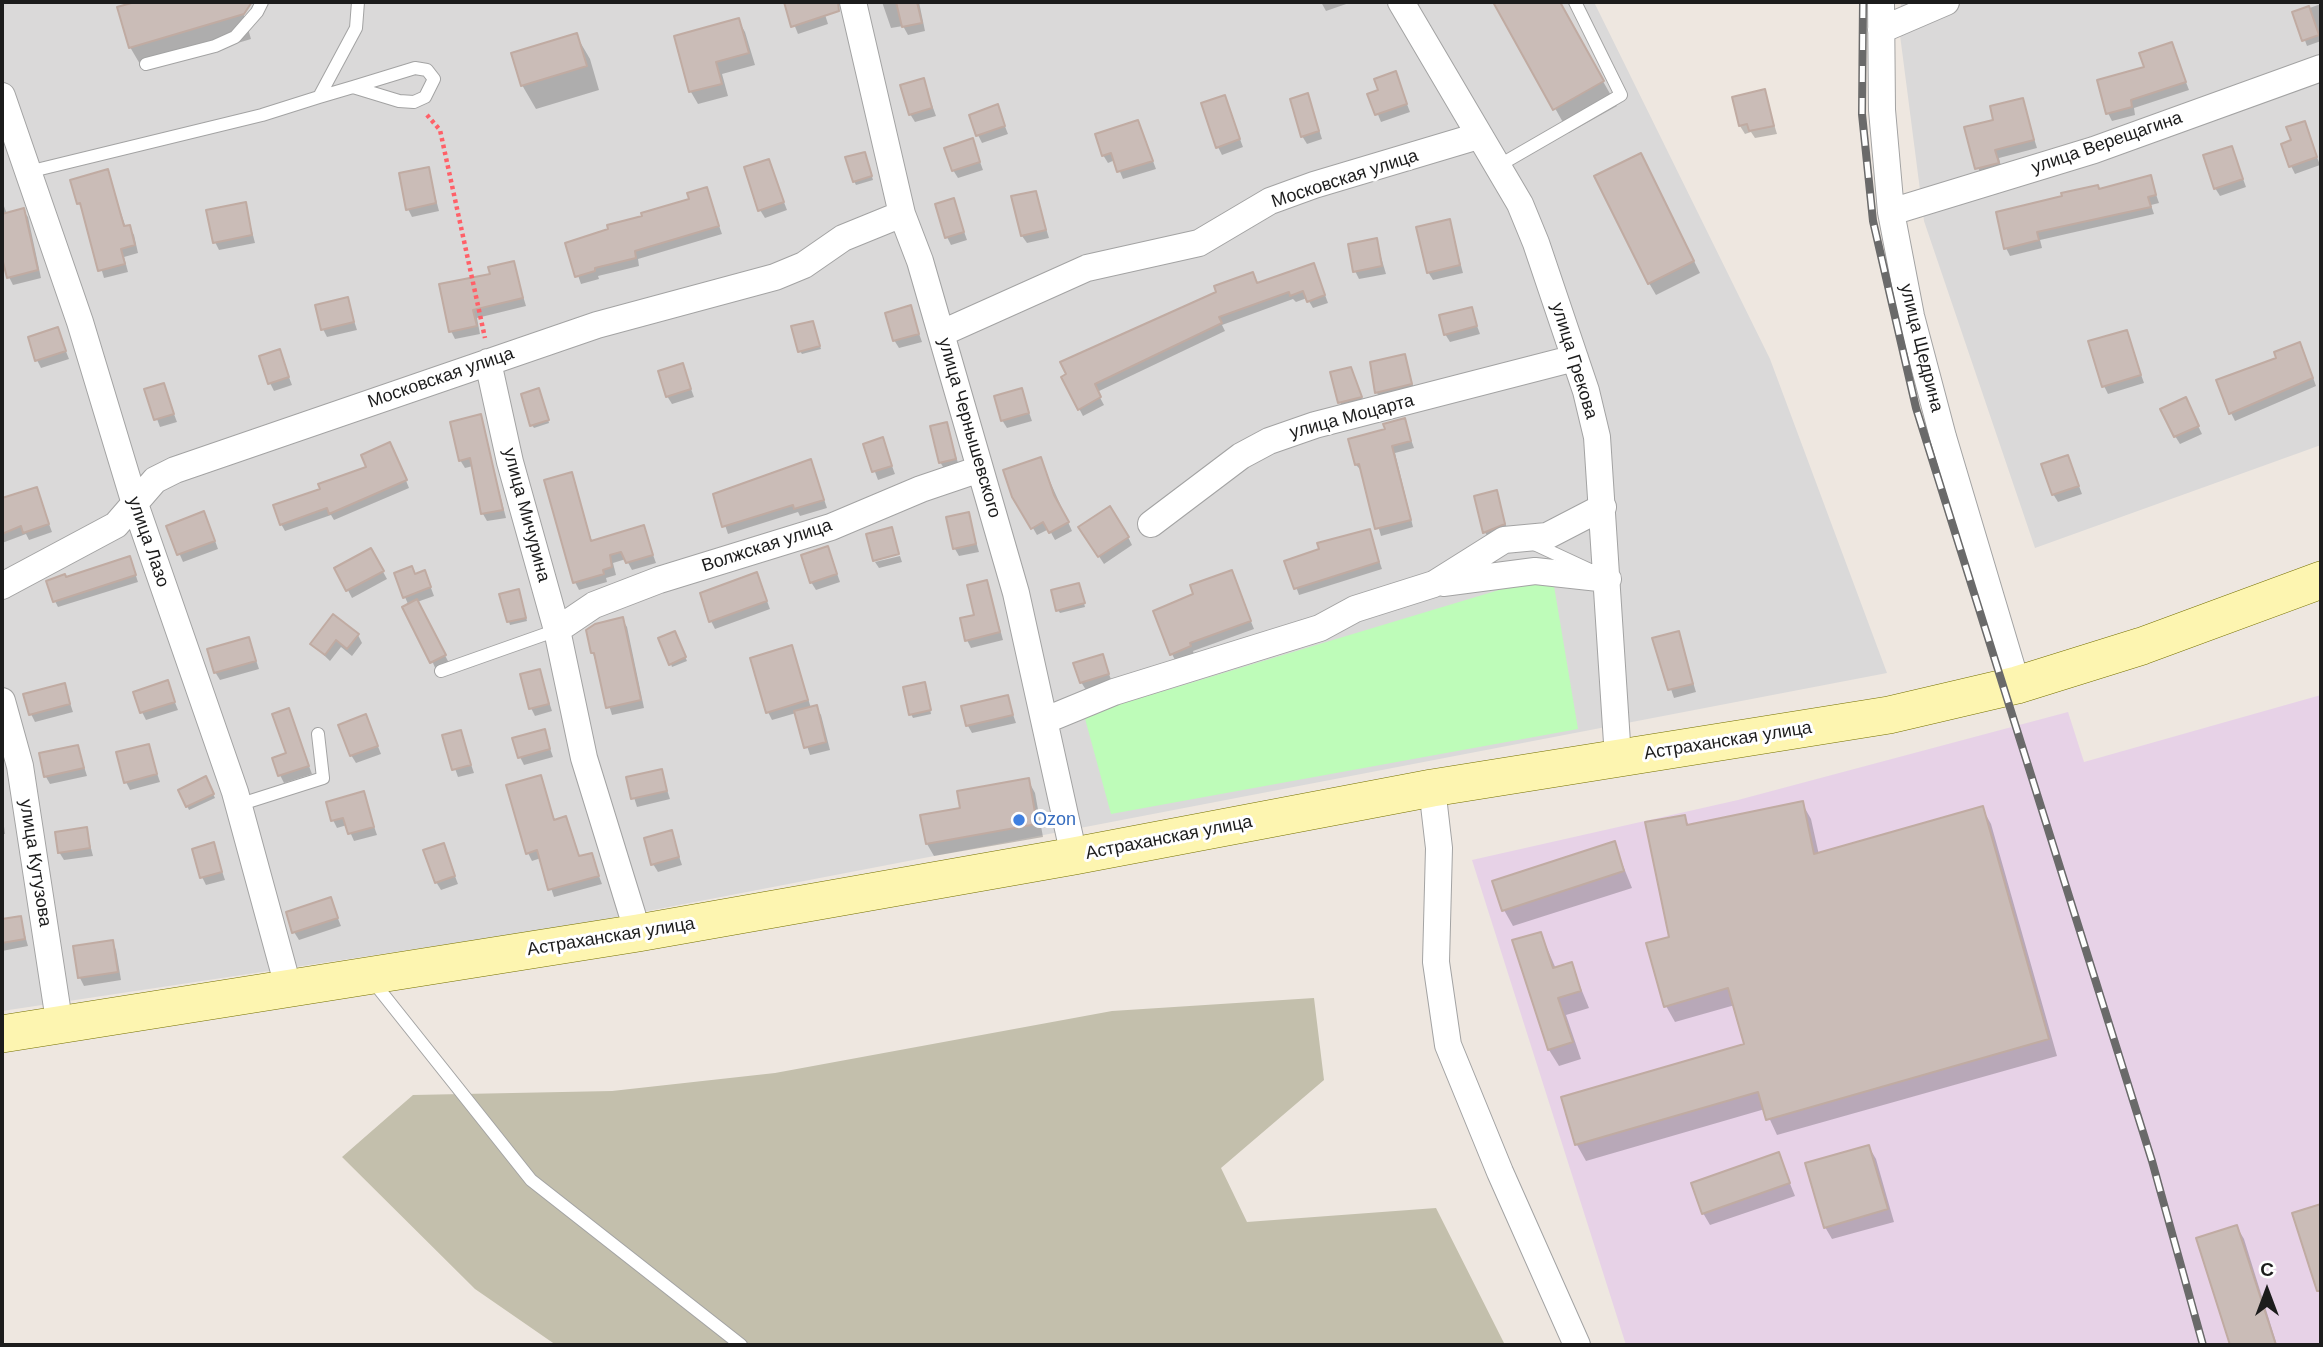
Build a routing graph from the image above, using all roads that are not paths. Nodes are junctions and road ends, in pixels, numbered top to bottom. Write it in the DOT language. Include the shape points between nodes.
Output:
graph roads {
  1 [pos="262,2"];
  2 [pos="358,2"];
  3 [pos="853,2"];
  4 [pos="1401,2"];
  5 [pos="1575,2"];
  6 [pos="1881,2"];
  7 [pos="1946,2"];
  8 [pos="1881,30"];
  9 [pos="146,64"];
  10 [pos="2321,68"];
  11 [pos="352,87"];
  12 [pos="2,96"];
  13 [pos="318,97"];
  14 [pos="1478,136"];
  15 [pos="1499,166"];
  16 [pos="28,172"];
  17 [pos="1891,212"];
  18 [pos="902,214"];
  19 [pos="942,333"];
  20 [pos="1575,358"];
  21 [pos="488,362"];
  22 [pos="981,469"];
  23 [pos="135,504"];
  24 [pos="1603,507"];
  25 [pos="1152,524"];
  26 [pos="1525,541"];
  27 [pos="1608,579"];
  28 [pos="2321,580"];
  29 [pos="1434,584"];
  30 [pos="2,586"];
  31 [pos="557,630"];
  32 [pos="441,671"];
  33 [pos="2017,685"];
  34 [pos="2,701"];
  35 [pos="1046,720"];
  36 [pos="318,734"];
  37 [pos="1618,758"];
  38 [pos="1432,788"];
  39 [pos="238,805"];
  40 [pos="1074,856"];
  41 [pos="638,933"];
  42 [pos="369,976"];
  43 [pos="289,989"];
  44 [pos="60,1027"];
  45 [pos="2,1034"];
  46 [pos="741,1345"];
  47 [pos="1577,1345"];
  1 -- 9 [label="lane" via="235,37"];
  2 -- 13 [label="lane" via="356,28"];
  3 -- 18 [label="street, улица Чернышевского"];
  4 -- 14 [label="street, улица Грекова"];
  5 -- 15 [label="lane" via="1621,95"];
  6 -- 8 [label="street, улица Щедрина"];
  7 -- 8 [label="street"];
  8 -- 17 [label="street, улица Щедрина"];
  10 -- 17 [label="street, улица Верещагина" via="2094,150"];
  11 -- 11 [label="lane" via="414,102 425,97 434,79 427,70 415,68"];
  11 -- 13 [label="lane"];
  12 -- 16 [label="street, улица Лазо"];
  13 -- 16 [label="lane"];
  14 -- 15 [label="street, улица Грекова"];
  14 -- 19 [label="street, Московская улица" via="1270,201 1199,243 1087,268"];
  15 -- 20 [label="street, улица Грекова" via="1536,243"];
  16 -- 23 [label="street, улица Лазо"];
  17 -- 33 [label="street, улица Щедрина" via="1911,316 1943,438"];
  18 -- 19 [label="street, улица Чернышевского"];
  18 -- 21 [label="street, Московская улица" via="843,238 804,265 775,277 597,325"];
  19 -- 22 [label="street, улица Чернышевского"];
  20 -- 24 [label="street, улица Грекова" via="1597,437"];
  20 -- 25 [label="street, улица Моцарта" via="1269,441 1241,456"];
  21 -- 23 [label="street, Московская улица" via="175,470 155,480"];
  21 -- 31 [label="street, улица Мичурина" via="510,462"];
  22 -- 31 [label="street, Волжская улица" via="831,527 646,585 594,605"];
  22 -- 35 [label="street, улица Чернышевского"];
  23 -- 30 [label="street, Московская улица" via="116,525"];
  23 -- 39 [label="street, улица Лазо"];
  24 -- 26 [label="street" via="1547,536"];
  24 -- 27 [label="street, улица Грекова"];
  26 -- 27 [label="lane"];
  26 -- 29 [label="street" via="1504,541"];
  27 -- 29 [label="street" via="1535,571"];
  27 -- 37 [label="street, улица Грекова"];
  28 -- 33 [label="main road, Астраханская улица" via="2142,646"];
  29 -- 35 [label="street" via="1355,608 1320,628 1114,692"];
  31 -- 32 [label="lane"];
  31 -- 41 [label="street, улица Мичурина" via="584,758"];
  33 -- 37 [label="main road, Астраханская улица" via="1889,716"];
  34 -- 44 [label="street, улица Кутузова" via="20,766"];
  35 -- 40 [label="street, улица Чернышевского"];
  36 -- 39 [label="lane" via="323,778"];
  37 -- 38 [label="main road, Астраханская улица"];
  38 -- 40 [label="main road, Астраханская улица"];
  38 -- 47 [label="street" via="1439,848 1436,962 1448,1045"];
  39 -- 43 [label="street, улица Лазо"];
  40 -- 41 [label="main road, Астраханская улица"];
  41 -- 42 [label="main road, Астраханская улица"];
  42 -- 43 [label="main road, Астраханская улица"];
  42 -- 46 [label="lane" via="531,1180"];
  43 -- 44 [label="main road, Астраханская улица"];
  44 -- 45 [label="main road, Астраханская улица"];
}
